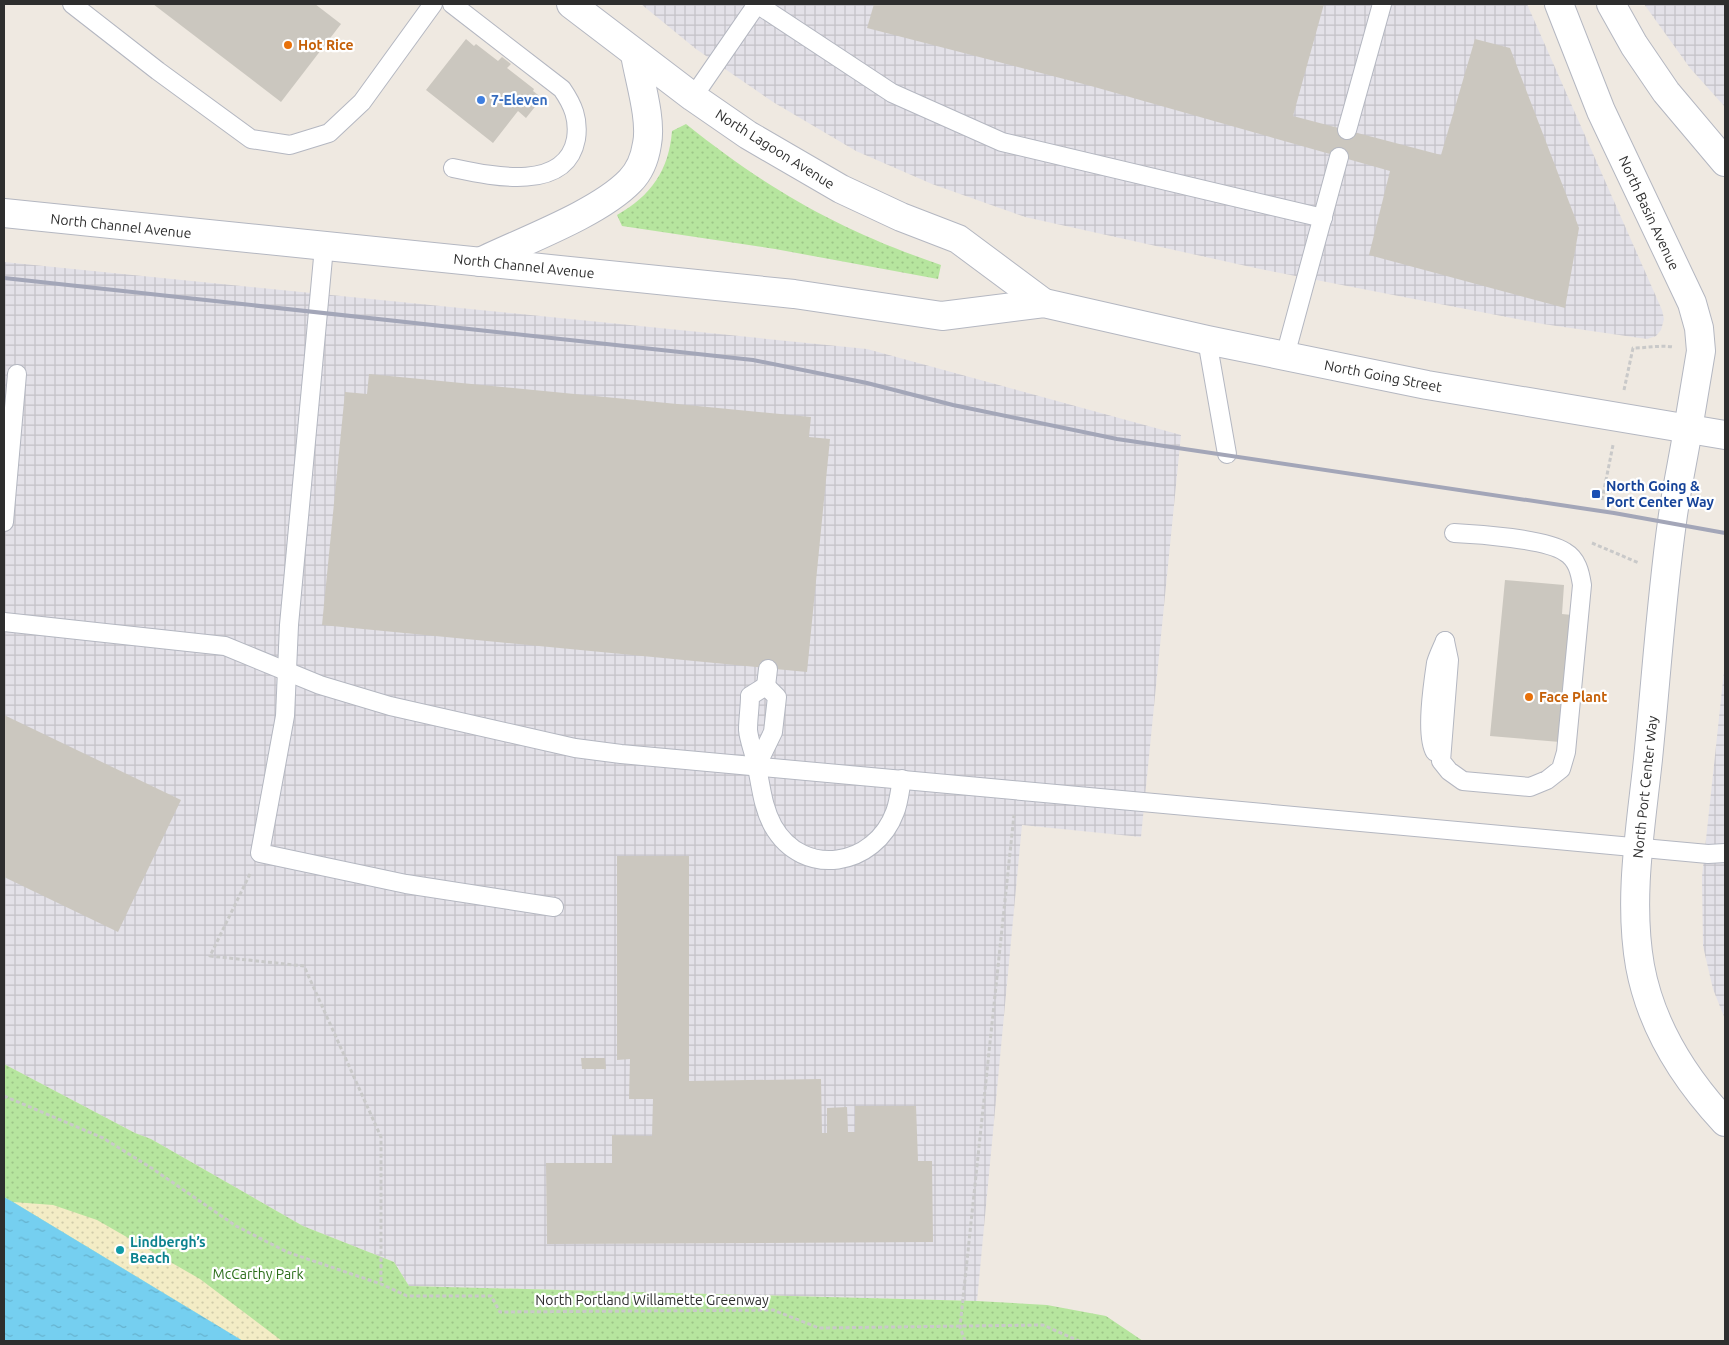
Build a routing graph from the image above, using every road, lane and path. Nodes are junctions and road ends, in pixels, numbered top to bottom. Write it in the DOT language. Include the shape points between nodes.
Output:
graph roads {
  1 [pos="72,4"];
  2 [pos="433,4"];
  3 [pos="452,4"];
  4 [pos="571,4"];
  5 [pos="757,4"];
  6 [pos="1382,4"];
  7 [pos="1559,4"];
  8 [pos="1611,4"];
  9 [pos="635,54"];
  10 [pos="693,97"];
  11 [pos="1347,130"];
  12 [pos="1339,157"];
  13 [pos="1725,162"];
  14 [pos="453,168"];
  15 [pos="4,213"];
  16 [pos="1322,218"];
  17 [pos="324,247"];
  18 [pos="480,262"];
  19 [pos="1044,303"];
  20 [pos="1207,340"];
  21 [pos="1284,356"];
  22 [pos="17,374"];
  23 [pos="1688,429"];
  24 [pos="1725,435"];
  25 [pos="1227,454"];
  26 [pos="4,522"];
  27 [pos="1454,533"];
  28 [pos="4,622"];
  29 [pos="1445,641"];
  30 [pos="288,672"];
  31 [pos="757,765"];
  32 [pos="902,778"];
  33 [pos="1017,790"];
  34 [pos="1639,847"];
  35 [pos="260,853"];
  36 [pos="1725,853"];
  37 [pos="554,907"];
  38 [pos="4,1096"];
  39 [pos="1725,1122"];
  40 [pos="381,1284"];
  41 [pos="960,1327"];
  42 [pos="965,1341"];
  43 [pos="1079,1341"];
  1 -- 2 [label="lane" via="251,139 290,145 330,133 362,102"];
  3 -- 14 [label="lane" via="562,89 574,107 577,130 570,154 562,165 547,174 520,177"];
  4 -- 9 [label="main road, North Lagoon Avenue"];
  5 -- 10 [label="lane"];
  5 -- 16 [label="lane" via="892,93 1002,142"];
  6 -- 11 [label="lane"];
  7 -- 23 [label="main road, North Basin Avenue" via="1602,111 1692,303 1701,351"];
  8 -- 13 [label="main road" via="1666,92"];
  9 -- 10 [label="main road, North Lagoon Avenue"];
  9 -- 18 [label="main road" via="648,142 643,162 631,180 613,196 589,210"];
  10 -- 19 [label="main road, North Lagoon Avenue" via="748,135 824,180 901,217 958,239"];
  12 -- 16 [label="lane"];
  15 -- 17 [label="main road, North Channel Avenue"];
  16 -- 21 [label="lane"];
  17 -- 18 [label="main road, North Channel Avenue"];
  17 -- 30 [label="lane" via="289,624"];
  18 -- 19 [label="main road, North Channel Avenue" via="794,294 942,316"];
  19 -- 20 [label="main road, North Going Street"];
  20 -- 21 [label="main road, North Going Street"];
  20 -- 25 [label="lane"];
  21 -- 23 [label="main road, North Going Street" via="1436,387"];
  22 -- 26 [label="lane"];
  23 -- 24 [label="main road, North Going Street"];
  23 -- 34 [label="main road, North Port Center Way" via="1672,523"];
  27 -- 29 [label="lane" via="1484,534 1554,546 1566,552 1580,572 1582,585 1566,752 1561,769 1547,780 1530,786 1463,780 1449,771 1441,761 1449,660"];
  28 -- 30 [label="lane" via="226,646"];
  30 -- 31 [label="lane" via="390,706 575,748"];
  30 -- 35 [label="lane" via="286,716"];
  31 -- 31 [label="lane" via="748,731 750,696 767,677 777,697 774,732"];
  31 -- 32 [label="lane"];
  31 -- 32 [label="lane" via="760,790 773,826 790,847 816,859 842,861 869,849 895,812"];
  32 -- 33 [label="lane"];
  33 -- 34 [label="lane"];
  33 -- 41 [label="path"];
  34 -- 36 [label="lane"];
  34 -- 39 [label="main road, North Port Center Way" via="1637,935 1648,995 1673,1054 1688,1078"];
  35 -- 37 [label="lane" via="406,884"];
  35 -- 40 [label="path" via="210,956 304,966 381,1137"];
  38 -- 40 [label="path, North Portland Willamette Greenway" via="103,1138 236,1226 287,1252"];
  40 -- 41 [label="path, North Portland Willamette Greenway" via="407,1296 492,1296 500,1312 774,1310 819,1328"];
  41 -- 42 [label="path"];
  41 -- 43 [label="path, North Portland Willamette Greenway" via="1043,1325"];
}
